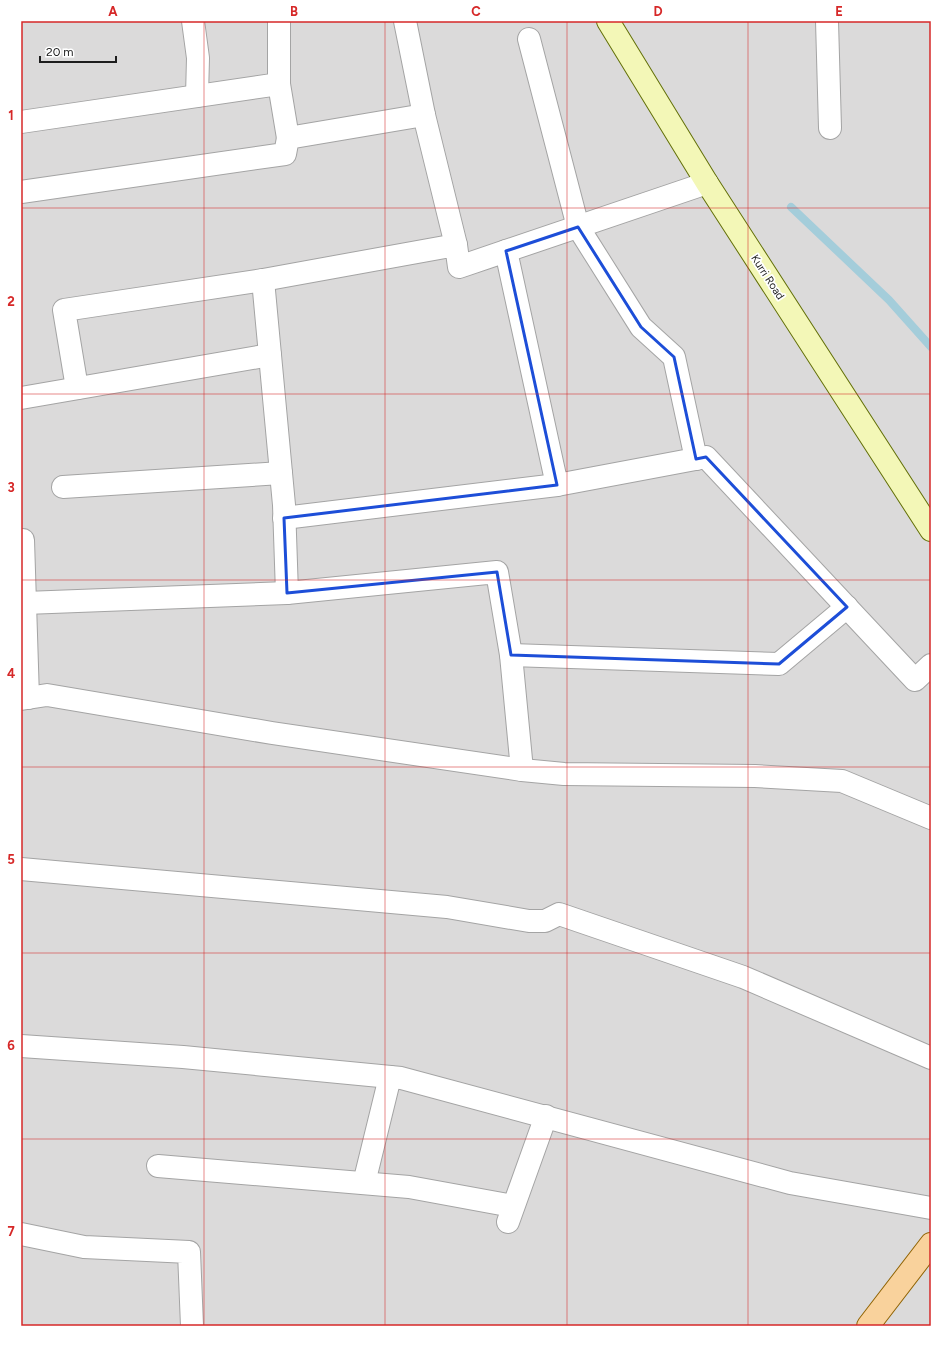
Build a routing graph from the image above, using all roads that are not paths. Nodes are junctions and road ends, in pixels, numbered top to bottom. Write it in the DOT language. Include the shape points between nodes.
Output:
graph roads {
  1 [pos="193,21"];
  2 [pos="279,21"];
  3 [pos="405,21"];
  4 [pos="608,21"];
  5 [pos="827,21"];
  6 [pos="529,39"];
  7 [pos="279,84"];
  8 [pos="197,96"];
  9 [pos="424,115"];
  10 [pos="21,122"];
  11 [pos="830,128"];
  12 [pos="288,138"];
  13 [pos="707,183"];
  14 [pos="21,192"];
  15 [pos="578,227"];
  16 [pos="456,245"];
  17 [pos="506,252"];
  18 [pos="263,280"];
  19 [pos="270,355"];
  20 [pos="78,388"];
  21 [pos="21,398"];
  22 [pos="696,459"];
  23 [pos="281,473"];
  24 [pos="557,485"];
  25 [pos="63,487"];
  26 [pos="284,518"];
  27 [pos="931,530"];
  28 [pos="21,540"];
  29 [pos="288,593"];
  30 [pos="25,604"];
  31 [pos="847,607"];
  32 [pos="510,655"];
  33 [pos="931,665"];
  34 [pos="24,699"];
  35 [pos="522,770"];
  36 [pos="931,818"];
  37 [pos="21,869"];
  38 [pos="21,1046"];
  39 [pos="931,1058"];
  40 [pos="390,1077"];
  41 [pos="546,1116"];
  42 [pos="158,1166"];
  43 [pos="364,1183"];
  44 [pos="931,1208"];
  45 [pos="21,1234"];
  46 [pos="931,1244"];
  47 [pos="192,1326"];
  48 [pos="868,1326"];
  1 -- 8 [label="street" via="198,58"];
  2 -- 7 [label="street"];
  3 -- 9 [label="street"];
  4 -- 13 [label="main road, Kurri Road"];
  5 -- 11 [label="street"];
  6 -- 15 [label="street"];
  7 -- 8 [label="street"];
  7 -- 12 [label="street"];
  8 -- 10 [label="street"];
  9 -- 12 [label="street"];
  9 -- 16 [label="street"];
  12 -- 14 [label="street" via="285,154"];
  13 -- 15 [label="street"];
  13 -- 27 [label="main road, Kurri Road"];
  15 -- 17 [label="street"];
  15 -- 22 [label="street" via="641,327 674,357"];
  16 -- 17 [label="street" via="459,267"];
  16 -- 18 [label="street"];
  17 -- 24 [label="street"];
  18 -- 19 [label="street"];
  18 -- 20 [label="street" via="64,310"];
  19 -- 20 [label="street"];
  19 -- 23 [label="street"];
  20 -- 21 [label="street"];
  22 -- 24 [label="street"];
  22 -- 31 [label="street" via="706,457"];
  23 -- 25 [label="street"];
  23 -- 26 [label="street"];
  24 -- 26 [label="street"];
  26 -- 29 [label="street"];
  28 -- 30 [label="street" via="24,540"];
  29 -- 30 [label="street"];
  29 -- 32 [label="street" via="497,572"];
  30 -- 34 [label="street"];
  31 -- 32 [label="street" via="779,664"];
  31 -- 33 [label="street" via="915,680"];
  32 -- 35 [label="street"];
  34 -- 35 [label="street" via="47,695 272,733"];
  35 -- 36 [label="street" via="564,774 755,776 842,781"];
  37 -- 39 [label="street" via="447,907 529,921 545,921 559,914 743,977"];
  38 -- 40 [label="street" via="183,1057"];
  40 -- 41 [label="street"];
  40 -- 43 [label="street"];
  41 -- 43 [label="street" via="511,1214 409,1187"];
  41 -- 44 [label="street" via="790,1183"];
  42 -- 43 [label="street"];
  45 -- 47 [label="street" via="84,1247 189,1252"];
  46 -- 48 [label="main road"];
}
